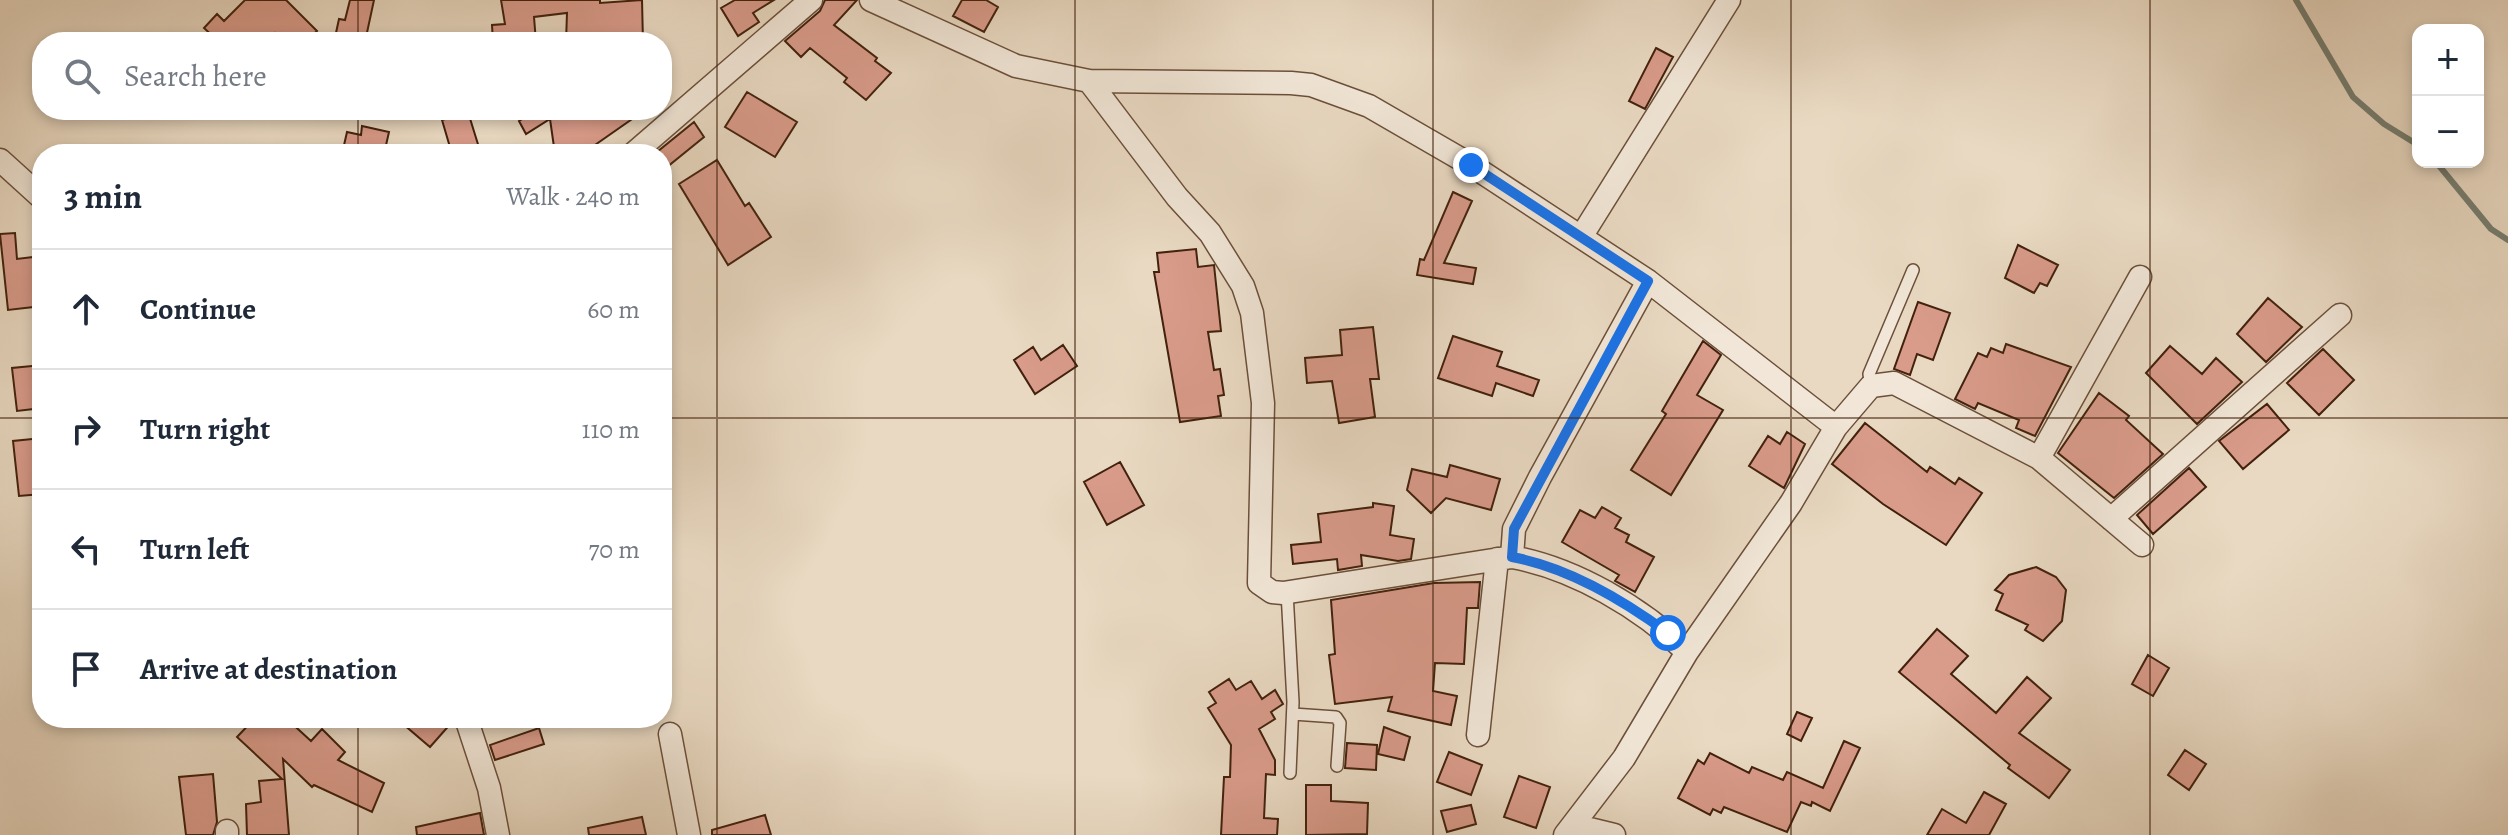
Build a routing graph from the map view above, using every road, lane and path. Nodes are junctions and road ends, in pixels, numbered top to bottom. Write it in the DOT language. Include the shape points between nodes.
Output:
graph roads {
  1 [pos="811,0"];
  2 [pos="871,0"];
  3 [pos="1729,0"];
  4 [pos="1089,81"];
  5 [pos="645,144"];
  6 [pos="0,160"];
  7 [pos="32,189"];
  8 [pos="1581,237"];
  9 [pos="1913,270"];
  10 [pos="2140,277"];
  11 [pos="1648,281"];
  12 [pos="2340,315"];
  13 [pos="1871,386"];
  14 [pos="1836,427"];
  15 [pos="2039,458"];
  16 [pos="2111,519"];
  17 [pos="2142,545"];
  18 [pos="1505,558"];
  19 [pos="1287,592"];
  20 [pos="1687,652"];
  21 [pos="1293,714"];
  22 [pos="469,728"];
  23 [pos="670,734"];
  24 [pos="1478,735"];
  25 [pos="1337,766"];
  26 [pos="1290,773"];
  27 [pos="1569,830"];
  28 [pos="498,835"];
  29 [pos="689,835"];
  30 [pos="1614,835"];
  1 -- 5 [label="street"];
  2 -- 4 [label="street" via="1016,66"];
  3 -- 8 [label="street"];
  4 -- 8 [label="street" via="1311,85 1369,106"];
  4 -- 19 [label="street" via="1210,233 1243,286 1252,313 1263,403 1257,576 1265,589"];
  6 -- 7 [label="street"];
  8 -- 11 [label="street"];
  9 -- 13 [label="lane" via="1869,374"];
  10 -- 15 [label="street"];
  11 -- 14 [label="street"];
  11 -- 18 [label="street" via="1514,529"];
  12 -- 16 [label="street"];
  13 -- 14 [label="street"];
  13 -- 15 [label="street" via="1894,383"];
  14 -- 20 [label="street" via="1791,503"];
  15 -- 16 [label="street"];
  16 -- 17 [label="street"];
  18 -- 19 [label="street"];
  18 -- 20 [label="street" via="1535,561 1597,590 1643,615"];
  18 -- 24 [label="street"];
  19 -- 21 [label="lane"];
  20 -- 27 [label="street" via="1624,758"];
  21 -- 25 [label="lane" via="1336,717"];
  21 -- 26 [label="lane"];
  22 -- 28 [label="street"];
  23 -- 29 [label="street"];
  27 -- 30 [label="street"];
}
